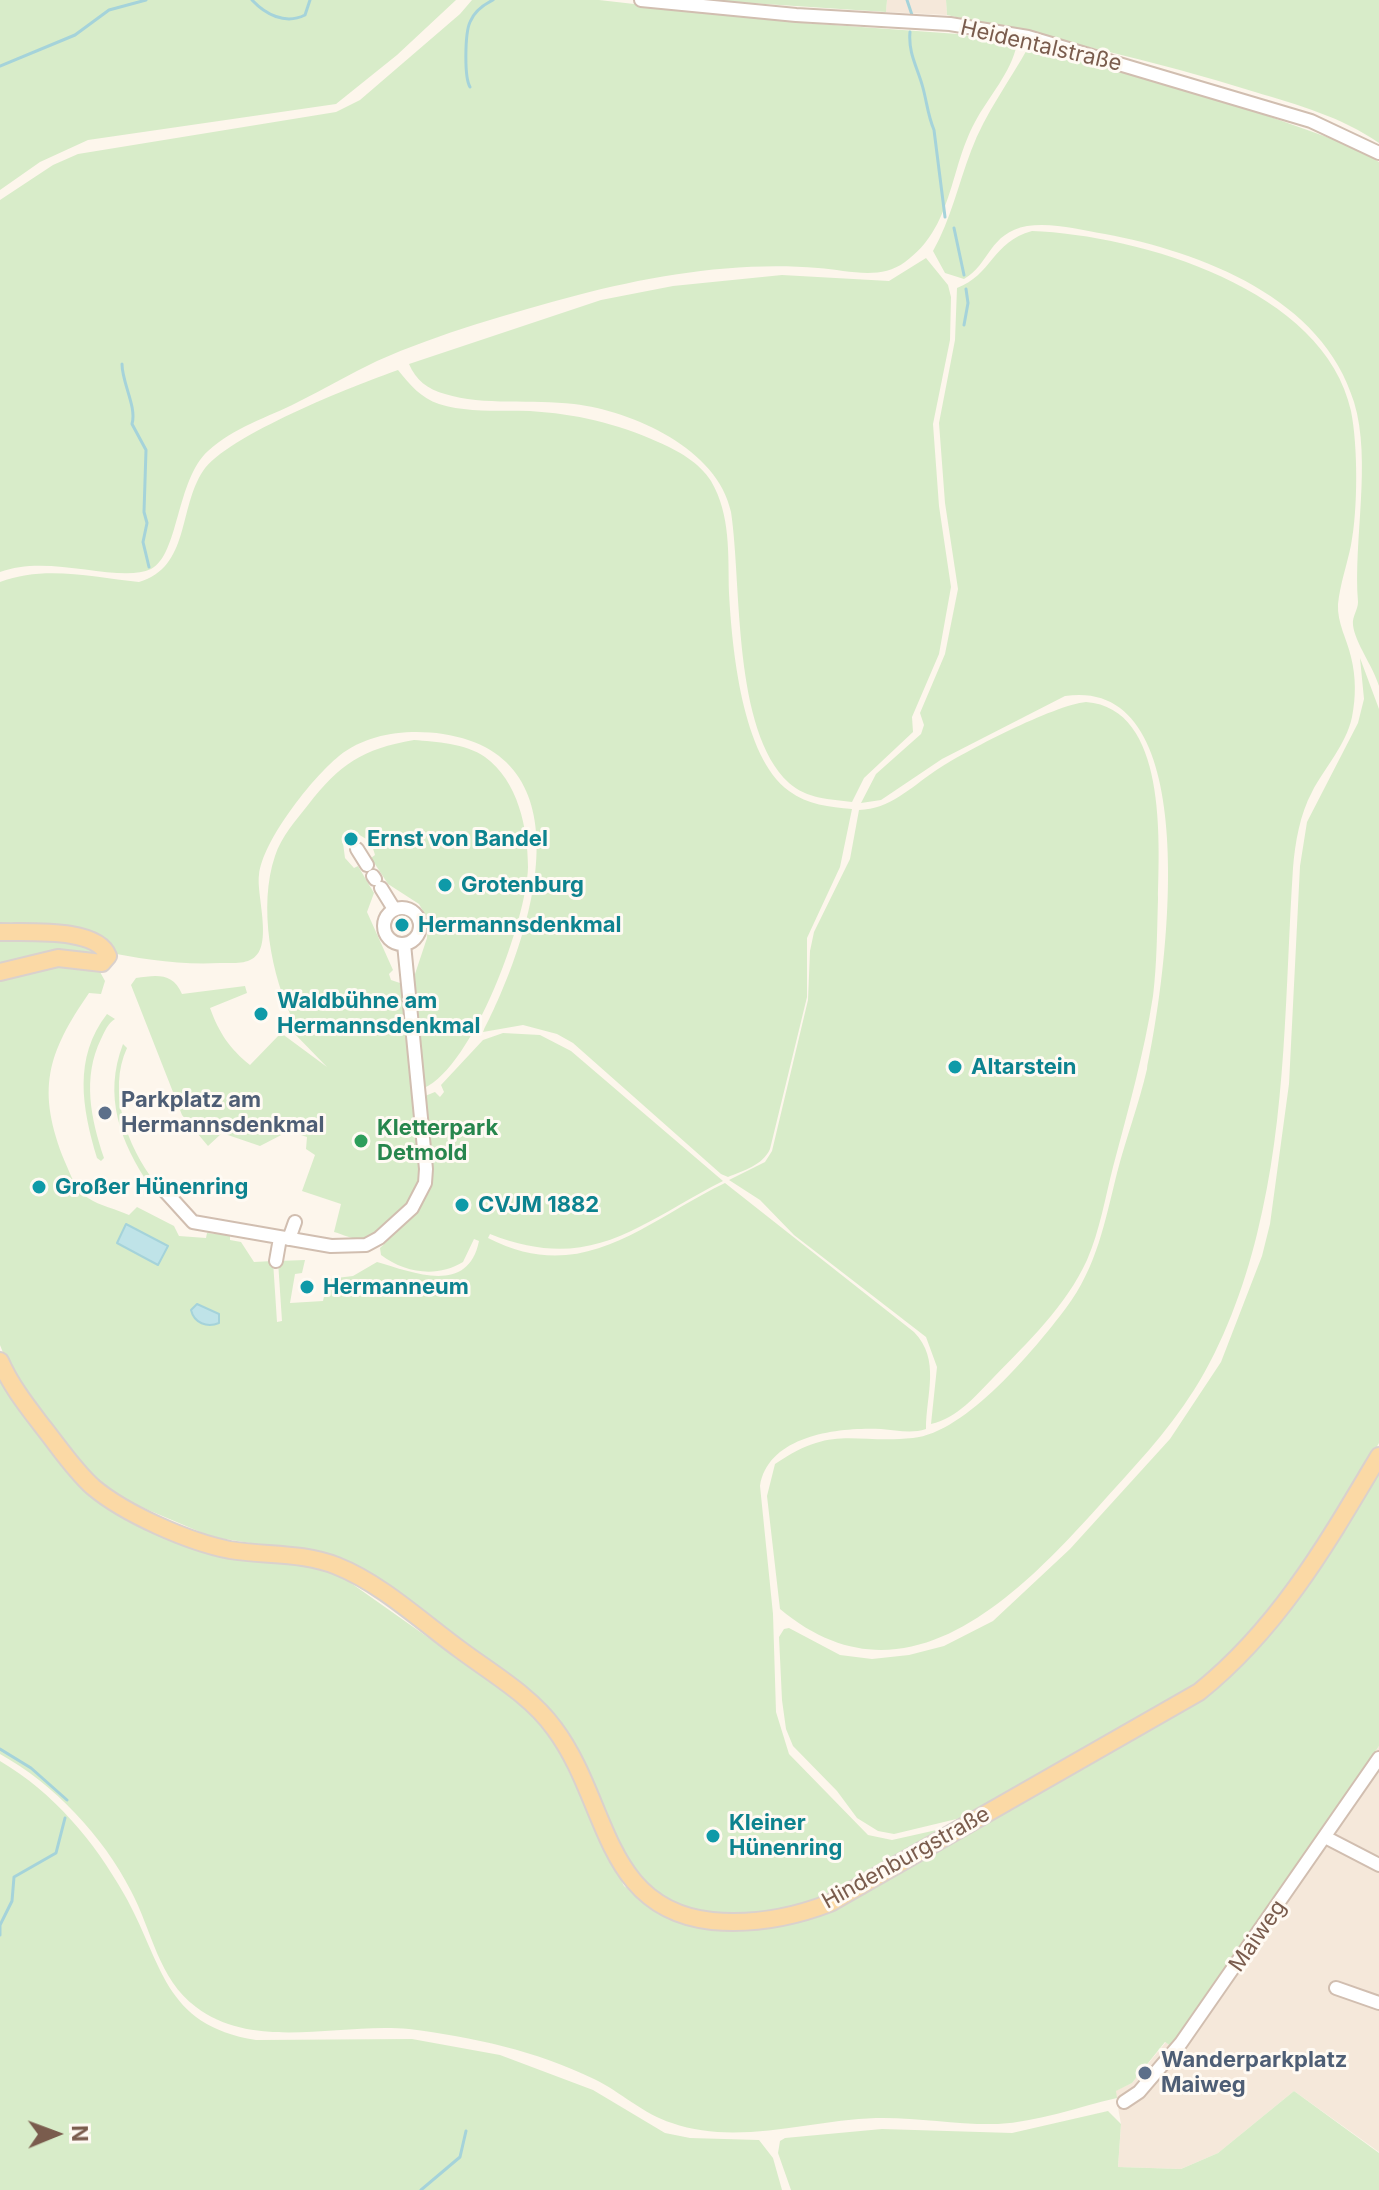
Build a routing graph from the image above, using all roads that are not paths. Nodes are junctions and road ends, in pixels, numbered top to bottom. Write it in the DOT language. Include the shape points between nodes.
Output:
graph roads {
  1 [pos="641,0"];
  2 [pos="1379,153"];
  3 [pos="370,872"];
  4 [pos="394,909"];
  5 [pos="0,932"];
  6 [pos="404,944"];
  7 [pos="0,972"];
  8 [pos="163,1189"];
  9 [pos="295,1222"];
  10 [pos="285,1238"];
  11 [pos="276,1261"];
  12 [pos="0,1361"];
  13 [pos="1379,1456"];
  14 [pos="1378,1764"];
  15 [pos="1325,1837"];
  16 [pos="1379,1865"];
  17 [pos="1336,1988"];
  18 [pos="1379,2003"];
  19 [pos="1124,2102"];
  1 -- 2 [label="street, Heidentalstraße" via="934,22 1028,37 1311,121"];
  3 -- 4 [label="street"];
  4 -- 6 [label="street" via="384,923 390,937"];
  4 -- 6 [label="street" via="406,907 421,924"];
  5 -- 7 [label="main road" via="88,938 105,948 108,958 102,963 49,959"];
  6 -- 10 [label="street" via="408,1020 428,1169 425,1192 372,1248"];
  8 -- 10 [label="street" via="193,1222"];
  9 -- 10 [label="street"];
  10 -- 11 [label="street"];
  12 -- 13 [label="main road, Hindenburgstraße" via="18,1394 75,1468 120,1505 221,1548 304,1557 343,1569 516,1691 553,1726 574,1759 632,1883 674,1914 720,1921 795,1917 830,1903 1199,1692 1231,1666 1284,1606"];
  14 -- 15 [label="street, Maiweg"];
  15 -- 16 [label="street"];
  15 -- 19 [label="street, Maiweg" via="1181,2043"];
  17 -- 18 [label="street"];
}
